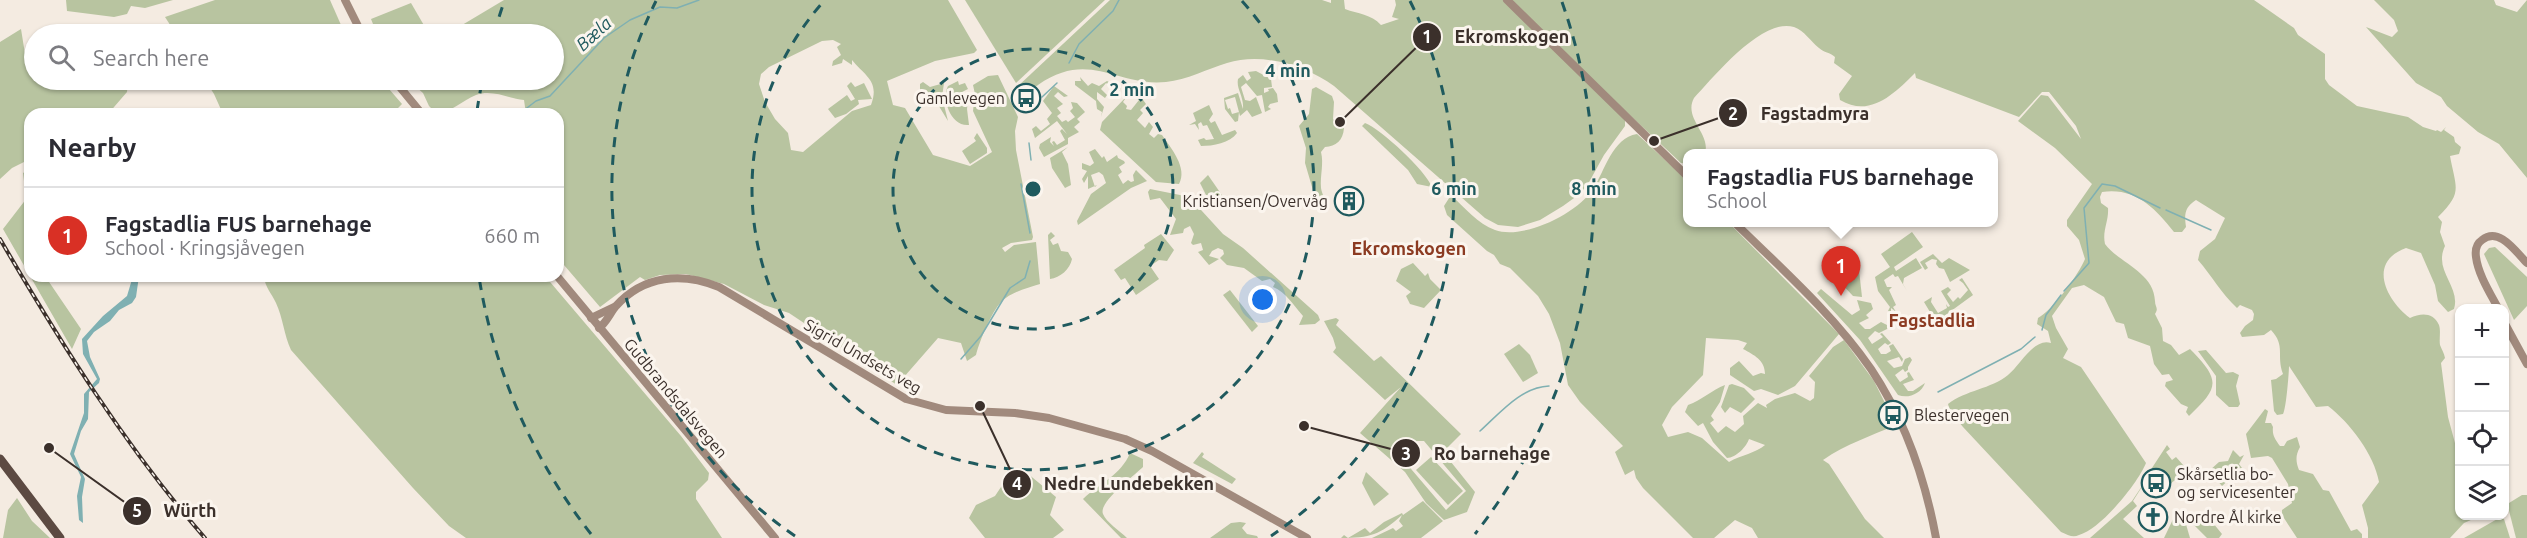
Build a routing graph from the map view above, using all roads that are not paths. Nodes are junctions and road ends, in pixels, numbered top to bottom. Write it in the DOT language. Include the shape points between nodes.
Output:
graph roads {
  1 [pos="345,0"];
  2 [pos="1507,0"];
  3 [pos="357,24"];
  4 [pos="402,90"];
  5 [pos="417,108"];
  6 [pos="1683,172"];
  7 [pos="1739,227"];
  8 [pos="2527,263"];
  9 [pos="562,282"];
  10 [pos="2496,304"];
  11 [pos="614,307"];
  12 [pos="591,318"];
  13 [pos="599,328"];
  14 [pos="2509,330"];
  15 [pos="2527,364"];
  16 [pos="0,459"];
  17 [pos="60,538"];
  18 [pos="775,538"];
  19 [pos="1307,538"];
  20 [pos="1936,538"];
  1 -- 3 [label="street"];
  2 -- 6 [label="street"];
  4 -- 5 [label="street"];
  7 -- 20 [label="street" via="1828,316 1871,370 1890,400 1913,451"];
  8 -- 10 [label="street" via="2500,238 2488,237 2479,242 2476,258"];
  9 -- 12 [label="street, Gudbrandsdalsvegen"];
  11 -- 12 [label="street, Sigrid Undsets veg"];
  11 -- 13 [label="street, Sigrid Undsets veg"];
  11 -- 19 [label="street, Sigrid Undsets veg" via="656,280 701,280 906,399 946,410 1049,418 1125,439"];
  12 -- 13 [label="street, Gudbrandsdalsvegen"];
  13 -- 18 [label="street, Gudbrandsdalsvegen"];
  14 -- 15 [label="street"];
  16 -- 17 [label="highway"];
}
